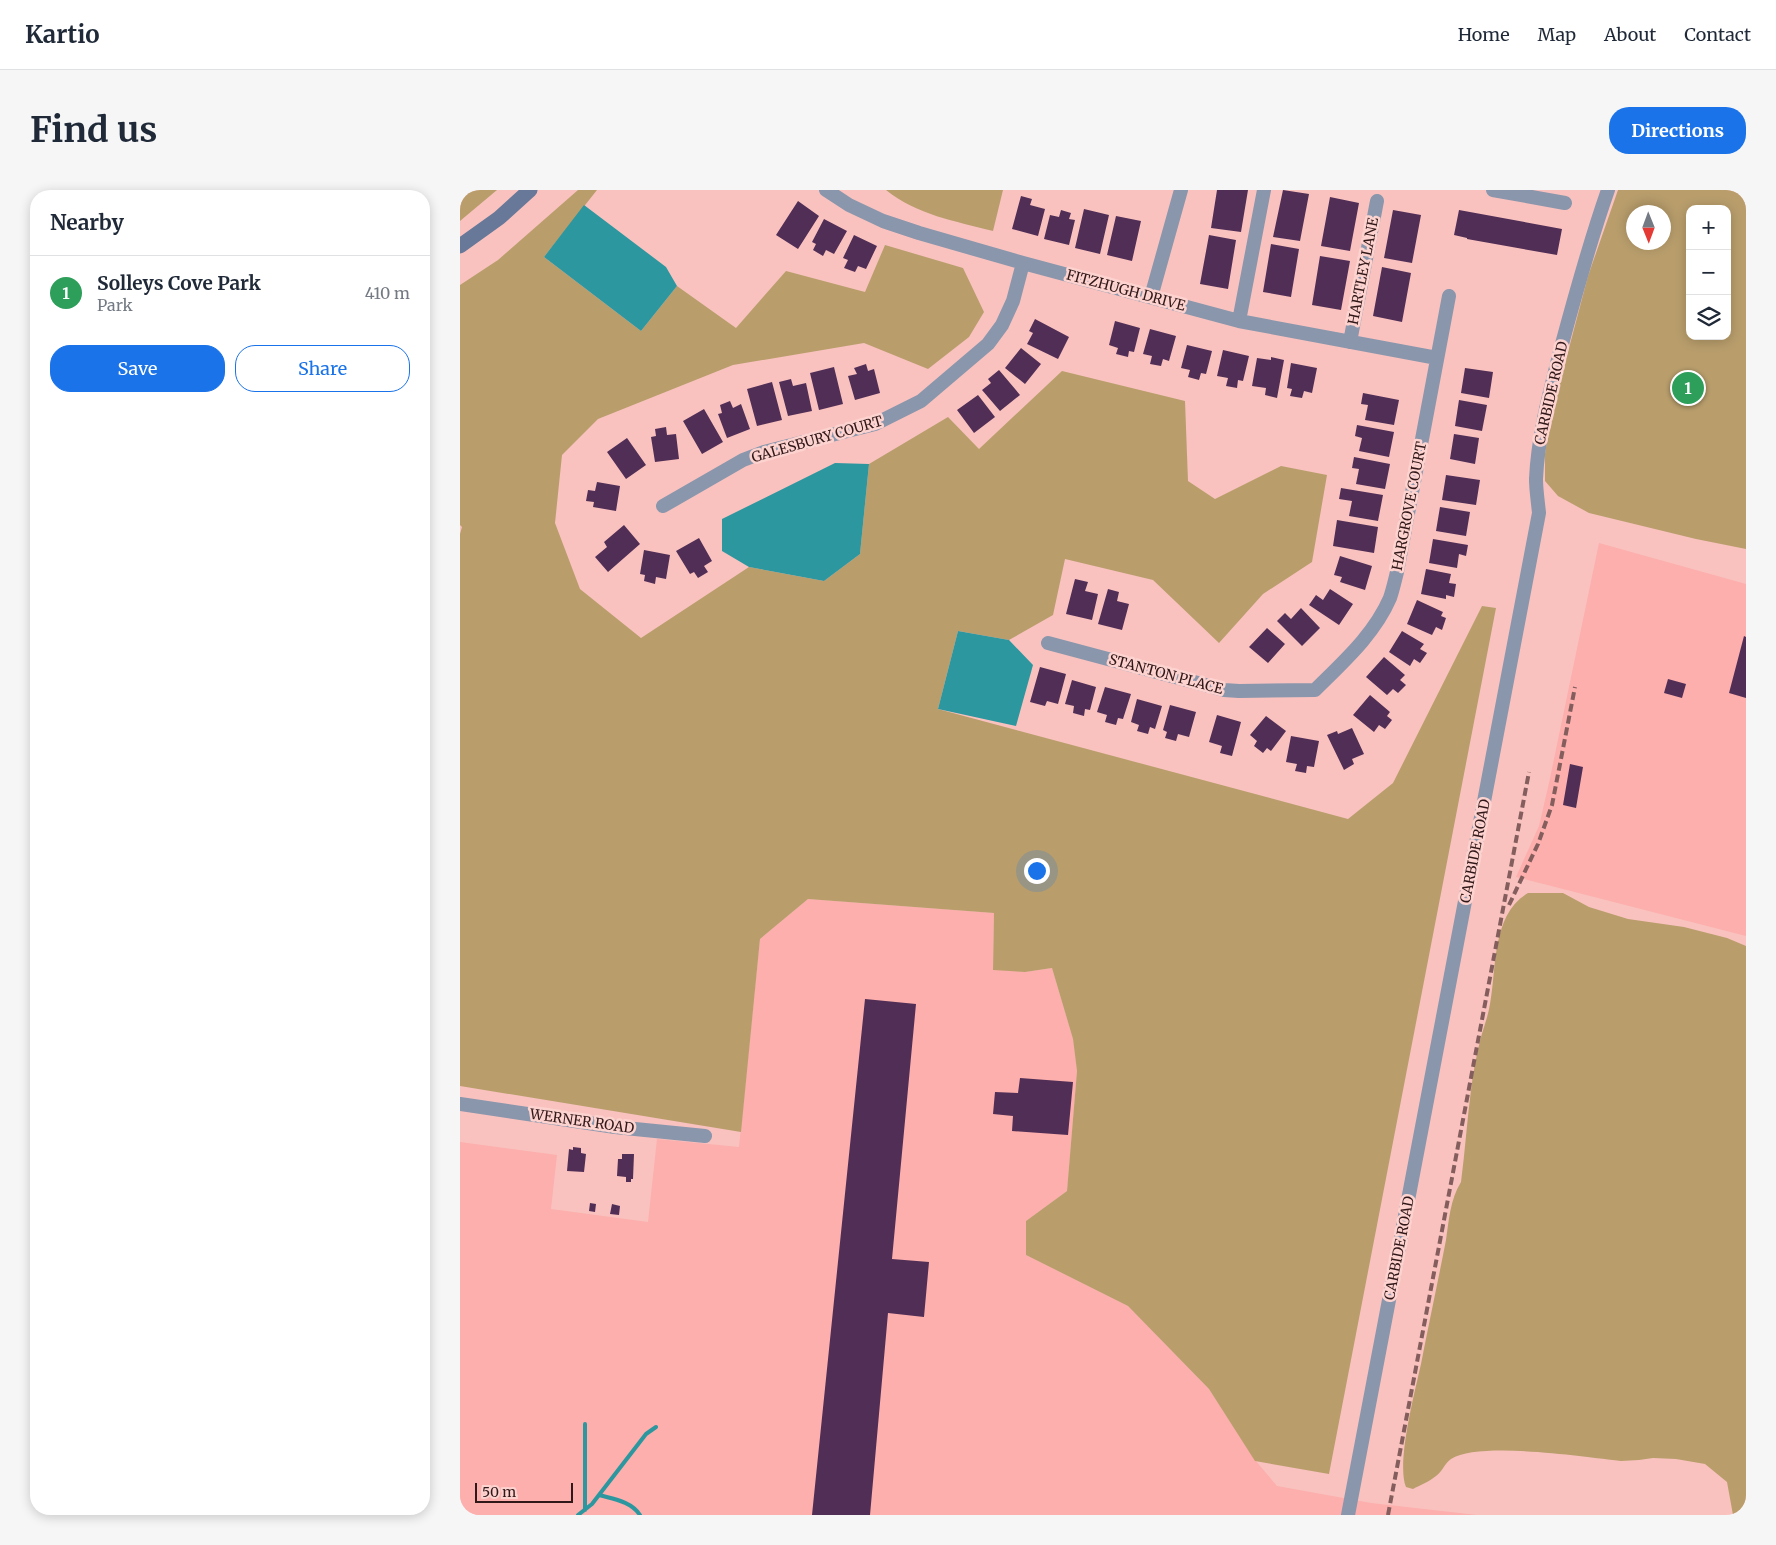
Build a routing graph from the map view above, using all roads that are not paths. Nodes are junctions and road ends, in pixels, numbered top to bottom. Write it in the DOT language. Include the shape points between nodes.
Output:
graph roads {
  1 [pos="530,190"];
  2 [pos="826,190"];
  3 [pos="1180,190"];
  4 [pos="1264,190"];
  5 [pos="1493,190"];
  6 [pos="1608,190"];
  7 [pos="1534,194"];
  8 [pos="1377,200"];
  9 [pos="1565,203"];
  10 [pos="460,246"];
  11 [pos="1023,263"];
  12 [pos="1449,296"];
  13 [pos="1151,297"];
  14 [pos="1239,321"];
  15 [pos="1350,342"];
  16 [pos="1438,358"];
  17 [pos="663,506"];
  18 [pos="1048,642"];
  19 [pos="1315,690"];
  20 [pos="460,1104"];
  21 [pos="705,1136"];
  22 [pos="1348,1515"];
  1 -- 10 [label="main road"];
  2 -- 11 [label="street, FITZHUGH DRIVE" via="883,221"];
  3 -- 13 [label="street"];
  4 -- 14 [label="street"];
  5 -- 7 [label="street"];
  6 -- 22 [label="street, CARBIDE ROAD" via="1576,290 1544,418 1536,481 1539,513"];
  7 -- 9 [label="street"];
  8 -- 15 [label="street, HARTLEY LANE"];
  11 -- 13 [label="street, FITZHUGH DRIVE"];
  11 -- 17 [label="street, GALESBURY COURT" via="1013,302 1002,325 975,357 922,401 875,424 764,452 721,472"];
  12 -- 16 [label="street, HARGROVE COURT"];
  13 -- 14 [label="street, FITZHUGH DRIVE"];
  14 -- 15 [label="street, FITZHUGH DRIVE"];
  15 -- 16 [label="street, FITZHUGH DRIVE"];
  16 -- 19 [label="street, HARGROVE COURT" via="1390,597 1361,643"];
  18 -- 19 [label="street, STANTON PLACE" via="1224,690"];
  20 -- 21 [label="street, WERNER ROAD"];
}
